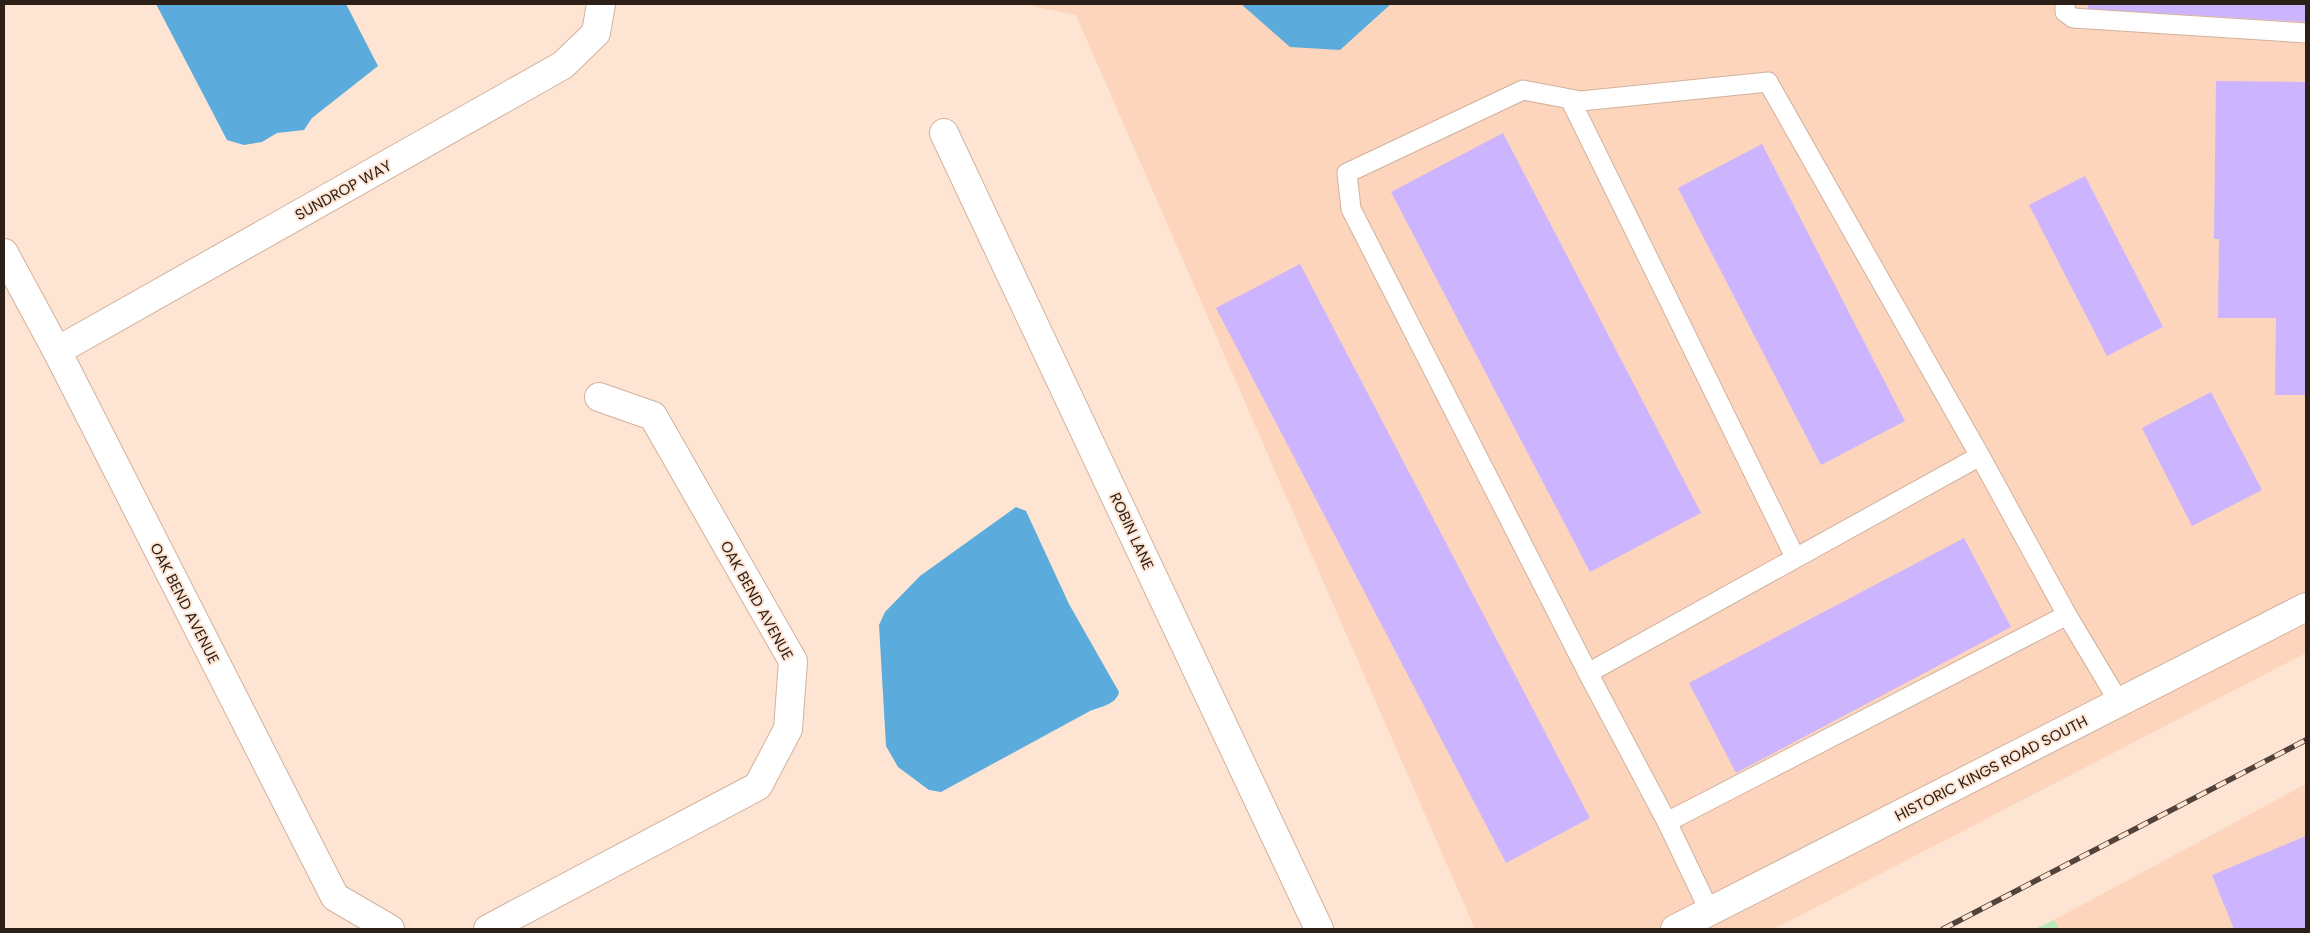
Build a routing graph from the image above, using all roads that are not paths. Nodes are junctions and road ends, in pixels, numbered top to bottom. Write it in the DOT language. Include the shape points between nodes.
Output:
graph roads {
  1 [pos="601,4"];
  2 [pos="2065,4"];
  3 [pos="2306,33"];
  4 [pos="1570,99"];
  5 [pos="944,133"];
  6 [pos="4,253"];
  7 [pos="56,352"];
  8 [pos="598,397"];
  9 [pos="1980,456"];
  10 [pos="1795,557"];
  11 [pos="2306,606"];
  12 [pos="2067,615"];
  13 [pos="1588,673"];
  14 [pos="2119,702"];
  15 [pos="1667,822"];
  16 [pos="1710,912"];
  17 [pos="390,929"];
  18 [pos="488,929"];
  19 [pos="1319,929"];
  20 [pos="1675,929"];
  1 -- 7 [label="street, SUNDROP WAY" via="596,33 563,65"];
  2 -- 3 [label="lane" via="2064,12 2073,18"];
  4 -- 9 [label="lane" via="1581,101 1768,82"];
  4 -- 10 [label="lane"];
  4 -- 13 [label="lane" via="1523,90 1347,173 1351,209"];
  5 -- 19 [label="street, ROBIN LANE"];
  6 -- 7 [label="street, OAK BEND AVENUE"];
  7 -- 17 [label="street, OAK BEND AVENUE" via="335,896"];
  8 -- 18 [label="street, OAK BEND AVENUE" via="653,416 663,433 793,661 788,729 758,786"];
  9 -- 10 [label="lane"];
  9 -- 12 [label="lane"];
  10 -- 13 [label="lane"];
  11 -- 14 [label="street, HISTORIC KINGS ROAD SOUTH"];
  12 -- 14 [label="lane"];
  12 -- 15 [label="lane"];
  13 -- 15 [label="lane"];
  14 -- 16 [label="street, HISTORIC KINGS ROAD SOUTH"];
  15 -- 16 [label="lane"];
  16 -- 20 [label="street, HISTORIC KINGS ROAD SOUTH"];
}
